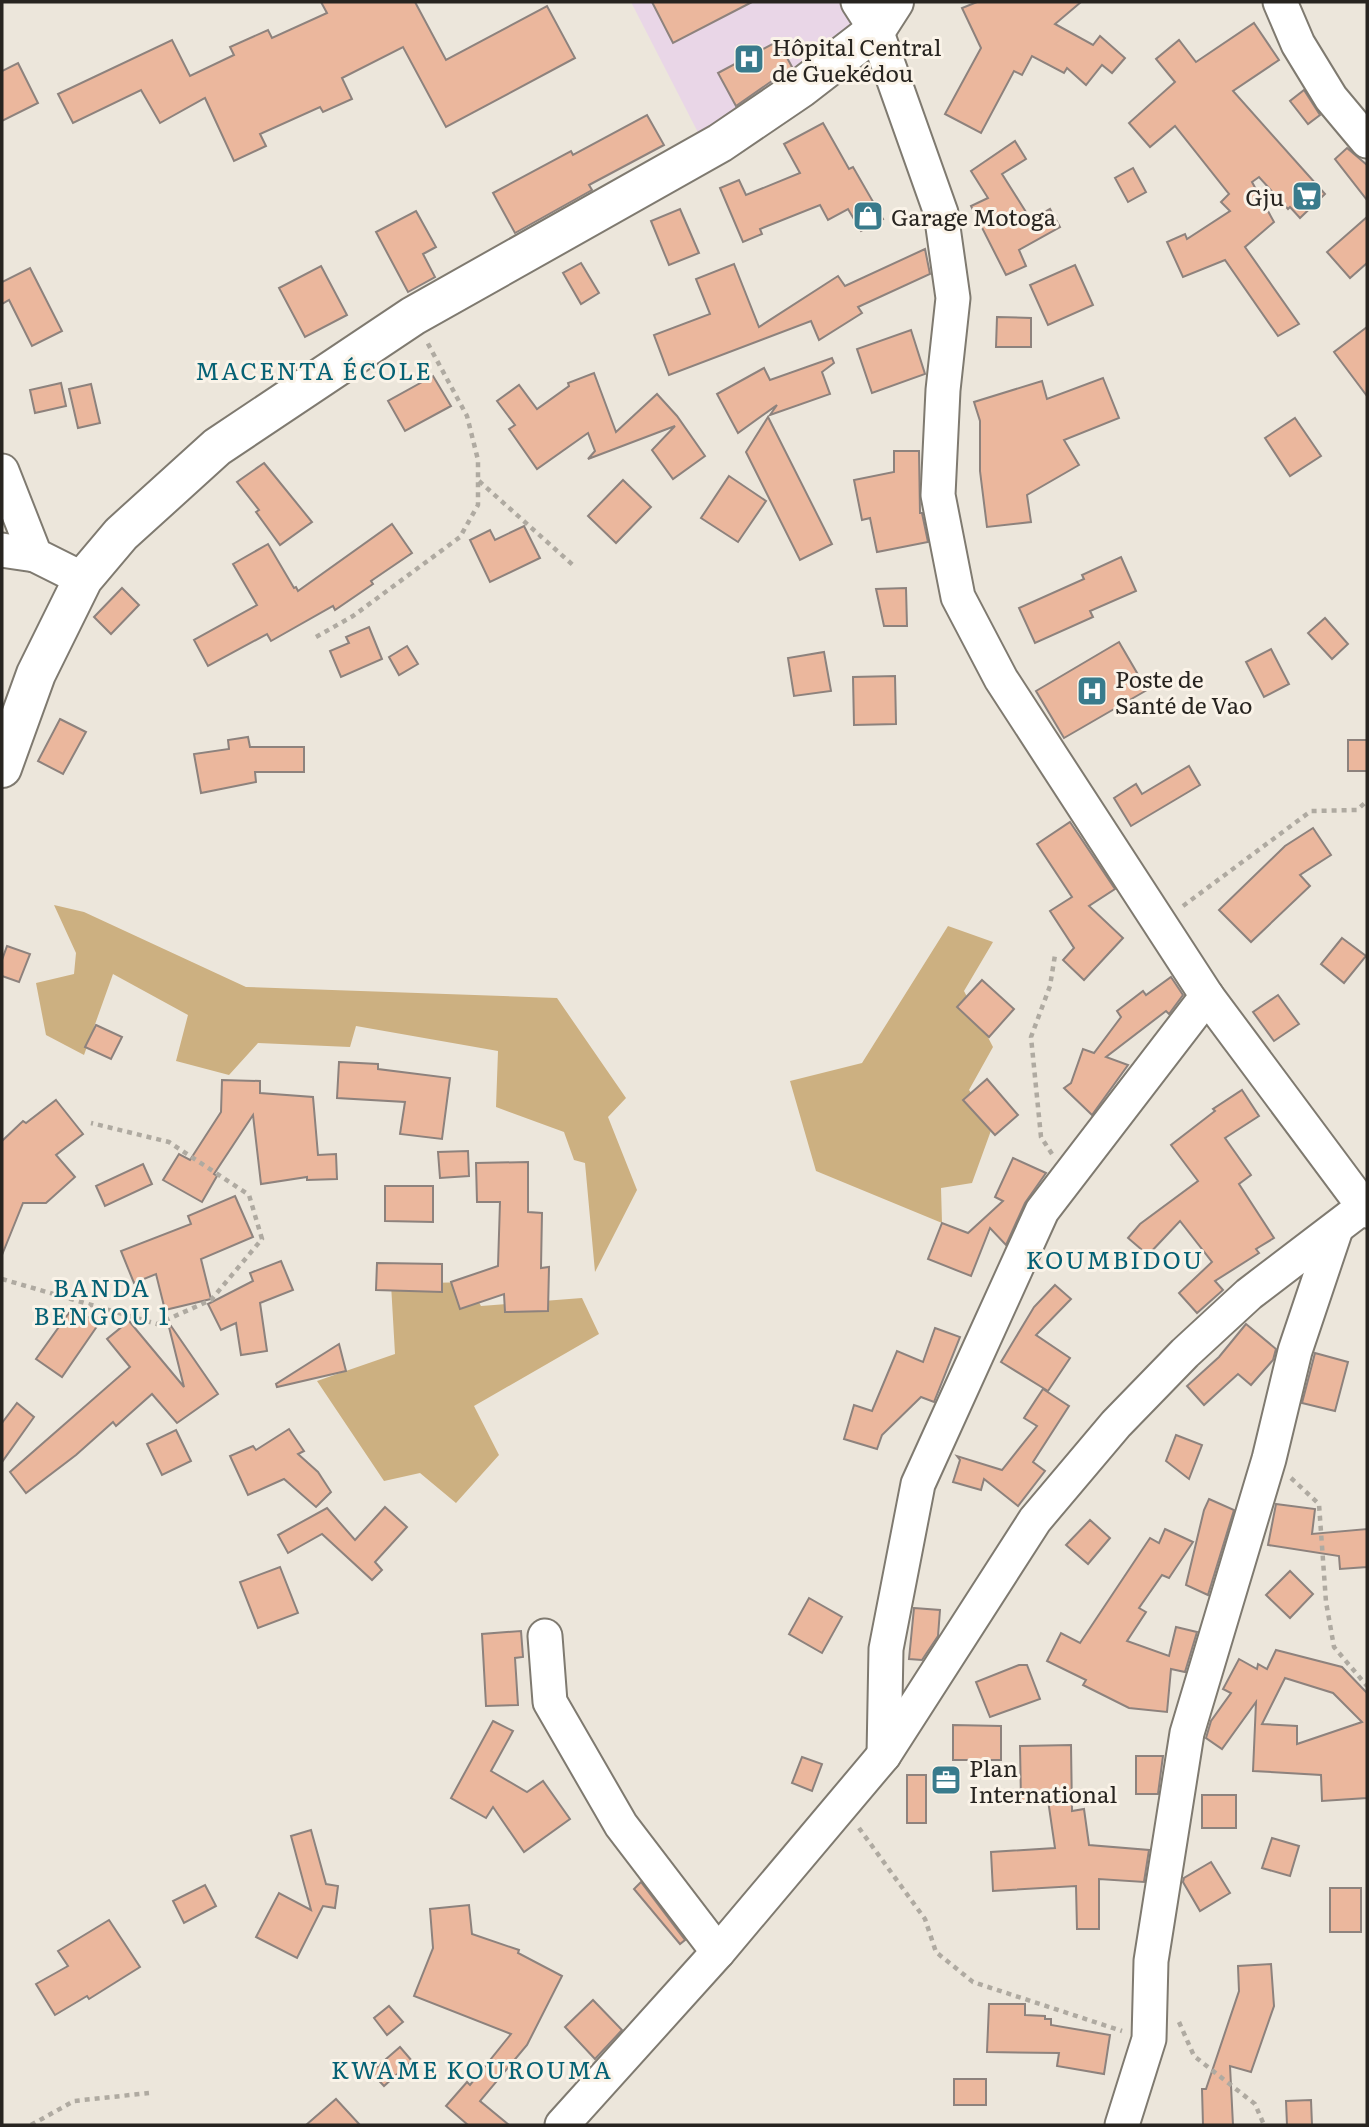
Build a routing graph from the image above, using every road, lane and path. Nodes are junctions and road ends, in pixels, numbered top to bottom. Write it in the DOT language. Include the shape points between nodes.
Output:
graph roads {
  1 [pos="1279,2"];
  2 [pos="876,11"];
  3 [pos="1367,141"];
  4 [pos="414,316"];
  5 [pos="2,471"];
  6 [pos="478,481"];
  7 [pos="2,550"];
  8 [pos="35,555"];
  9 [pos="574,566"];
  10 [pos="83,579"];
  11 [pos="316,637"];
  12 [pos="2,768"];
  13 [pos="1367,801"];
  14 [pos="1160,923"];
  15 [pos="1055,955"];
  16 [pos="1207,996"];
  17 [pos="92,1123"];
  18 [pos="1067,1178"];
  19 [pos="1366,1207"];
  20 [pos="1336,1229"];
  21 [pos="2,1279"];
  22 [pos="1269,1459"];
  23 [pos="545,1636"];
  24 [pos="1367,1686"];
  25 [pos="884,1755"];
  26 [pos="843,1803"];
  27 [pos="718,1952"];
  28 [pos="1178,2020"];
  29 [pos="1149,2039"];
  30 [pos="149,2093"];
  31 [pos="32,2125"];
  32 [pos="562,2125"];
  33 [pos="1122,2125"];
  34 [pos="1264,2125"];
  1 -- 3 [label="street" via="1331,98"];
  2 -- 4 [label="main road" via="801,88 720,143"];
  2 -- 14 [label="street" via="941,213 953,298 938,495 958,597 1001,680"];
  4 -- 6 [label="path" via="467,416 478,460"];
  4 -- 10 [label="main road" via="217,447 121,534"];
  5 -- 8 [label="street"];
  6 -- 9 [label="path"];
  6 -- 11 [label="path" via="478,505 460,537 353,616"];
  7 -- 8 [label="street"];
  8 -- 10 [label="street"];
  10 -- 12 [label="main road" via="36,674"];
  13 -- 14 [label="path" via="1357,810 1311,811"];
  14 -- 16 [label="street"];
  15 -- 18 [label="path" via="1050,986 1031,1037 1041,1137"];
  16 -- 18 [label="street"];
  16 -- 19 [label="street"];
  17 -- 21 [label="path" via="169,1142 249,1195 262,1239 211,1300 157,1324"];
  18 -- 25 [label="street" via="1042,1210 918,1484 886,1649"];
  19 -- 20 [label="street"];
  20 -- 22 [label="street" via="1295,1351"];
  20 -- 25 [label="street" via="1249,1294 1116,1424 1035,1520"];
  22 -- 24 [label="path" via="1320,1504 1326,1602 1334,1647"];
  22 -- 29 [label="street" via="1187,1732 1151,1961"];
  23 -- 27 [label="street" via="550,1702 621,1825"];
  25 -- 26 [label="street"];
  26 -- 27 [label="street"];
  26 -- 29 [label="path" via="925,1919 936,1952 974,1982"];
  27 -- 32 [label="street"];
  28 -- 34 [label="path" via="1194,2056 1255,2104"];
  29 -- 33 [label="street"];
  30 -- 31 [label="path" via="74,2101"];
}
